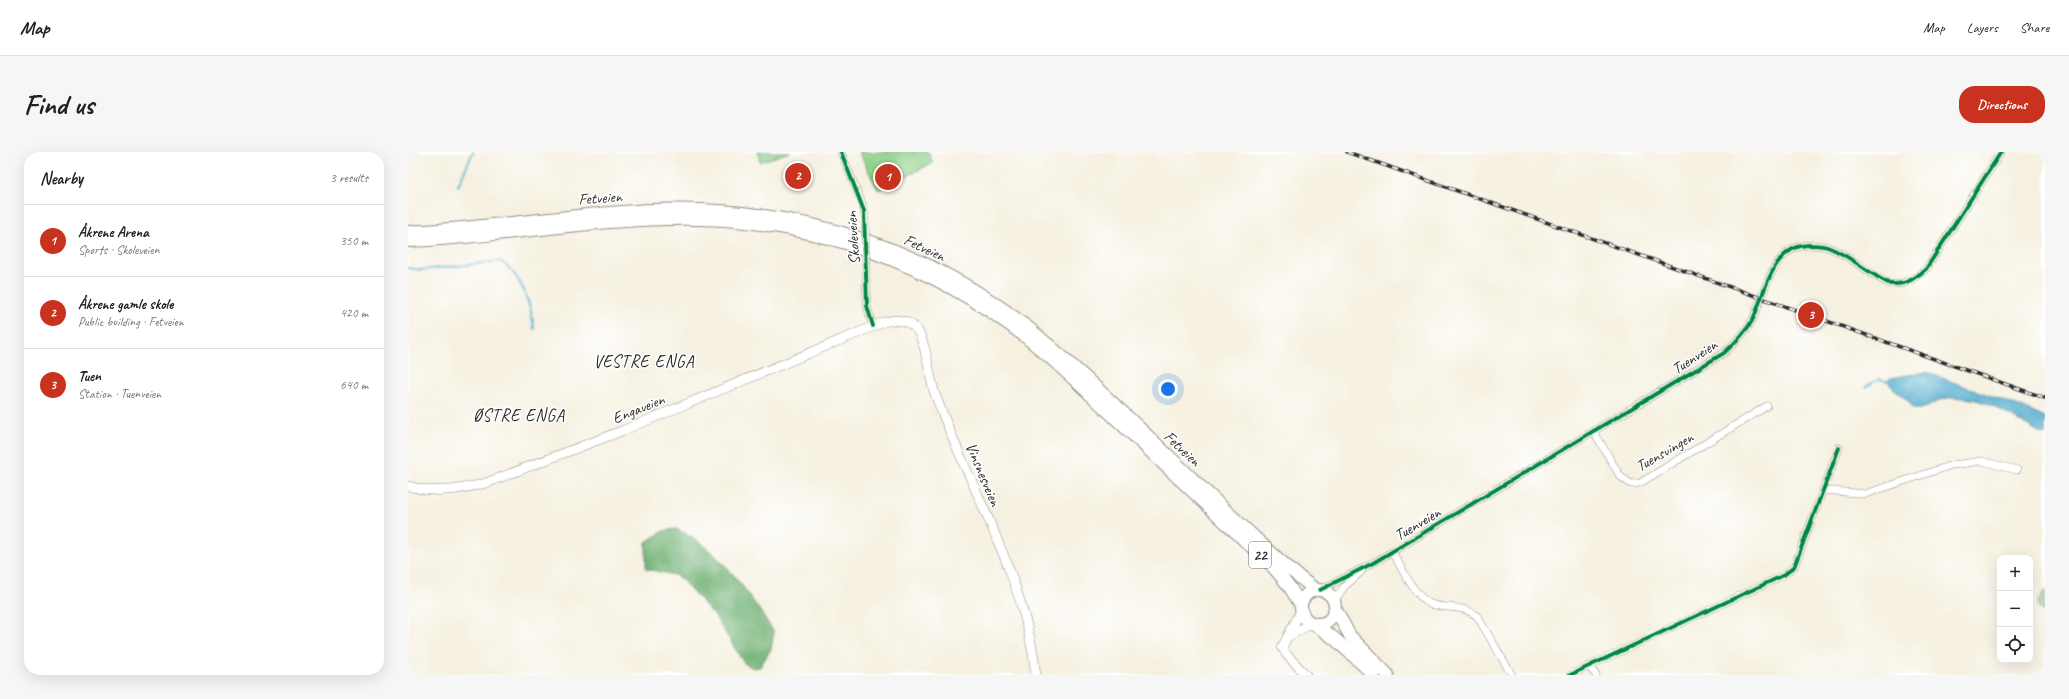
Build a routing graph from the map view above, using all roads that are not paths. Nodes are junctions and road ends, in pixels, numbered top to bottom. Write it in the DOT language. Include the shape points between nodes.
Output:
graph roads {
  1 [pos="841,152"];
  2 [pos="2001,152"];
  3 [pos="408,232"];
  4 [pos="408,241"];
  5 [pos="873,326"];
  6 [pos="1767,406"];
  7 [pos="1594,432"];
  8 [pos="1839,448"];
  9 [pos="2017,470"];
  10 [pos="408,486"];
  11 [pos="1824,490"];
  12 [pos="1392,552"];
  13 [pos="1373,563"];
  14 [pos="1318,590"];
  15 [pos="1335,605"];
  16 [pos="1301,608"];
  17 [pos="1313,624"];
  18 [pos="1286,638"];
  19 [pos="1588,666"];
  20 [pos="1036,675"];
  21 [pos="1306,675"];
  22 [pos="1374,675"];
  23 [pos="1388,675"];
  24 [pos="1512,675"];
  25 [pos="1570,675"];
  26 [pos="1596,675"];
  1 -- 5 [label="street, Skoleveien, bridge" via="863,206 867,306"];
  2 -- 7 [label="street, Tuenveien" via="1926,269 1914,279 1890,284 1829,248 1819,245 1797,247 1787,252 1776,264 1752,320 1737,342 1710,362"];
  3 -- 14 [label="highway, Fetveien / 22" via="596,213 702,210 799,222 842,232 884,246 968,287 1034,332 1279,560"];
  4 -- 16 [label="highway, Fetveien / 22" via="597,223 701,219 776,227 822,236 872,251 909,266 963,295 1028,339 1273,567 1290,586"];
  5 -- 10 [label="main road, Engaveien" via="624,430 486,483 443,491"];
  5 -- 20 [label="main road, Vinsnesveien" via="897,320 908,322 919,333 935,394 1020,602 1029,629"];
  6 -- 7 [label="street, Tuensvingen" via="1640,483 1631,484 1620,476"];
  7 -- 12 [label="street, Tuenveien"];
  8 -- 11 [label="street"];
  9 -- 11 [label="street" via="1982,461 1952,465 1865,494"];
  11 -- 19 [label="street" via="1794,567 1784,575"];
  12 -- 13 [label="street, Tuenveien"];
  12 -- 24 [label="street" via="1418,594 1429,603 1469,610 1477,616"];
  13 -- 14 [label="street, Tuenveien"];
  13 -- 15 [label="street, Tuenveien" via="1344,586"];
  14 -- 15 [label="highway, 22" via="1329,594"];
  14 -- 16 [label="highway" via="1306,595"];
  15 -- 17 [label="highway" via="1328,621"];
  15 -- 23 [label="highway, 22" via="1350,636"];
  16 -- 17 [label="highway, 22" via="1305,619"];
  16 -- 18 [label="main road"];
  17 -- 18 [label="main road"];
  17 -- 22 [label="highway, 22" via="1335,639"];
  18 -- 21 [label="main road" via="1282,645 1284,651"];
  19 -- 25 [label="street"];
  19 -- 26 [label="street"];
}
